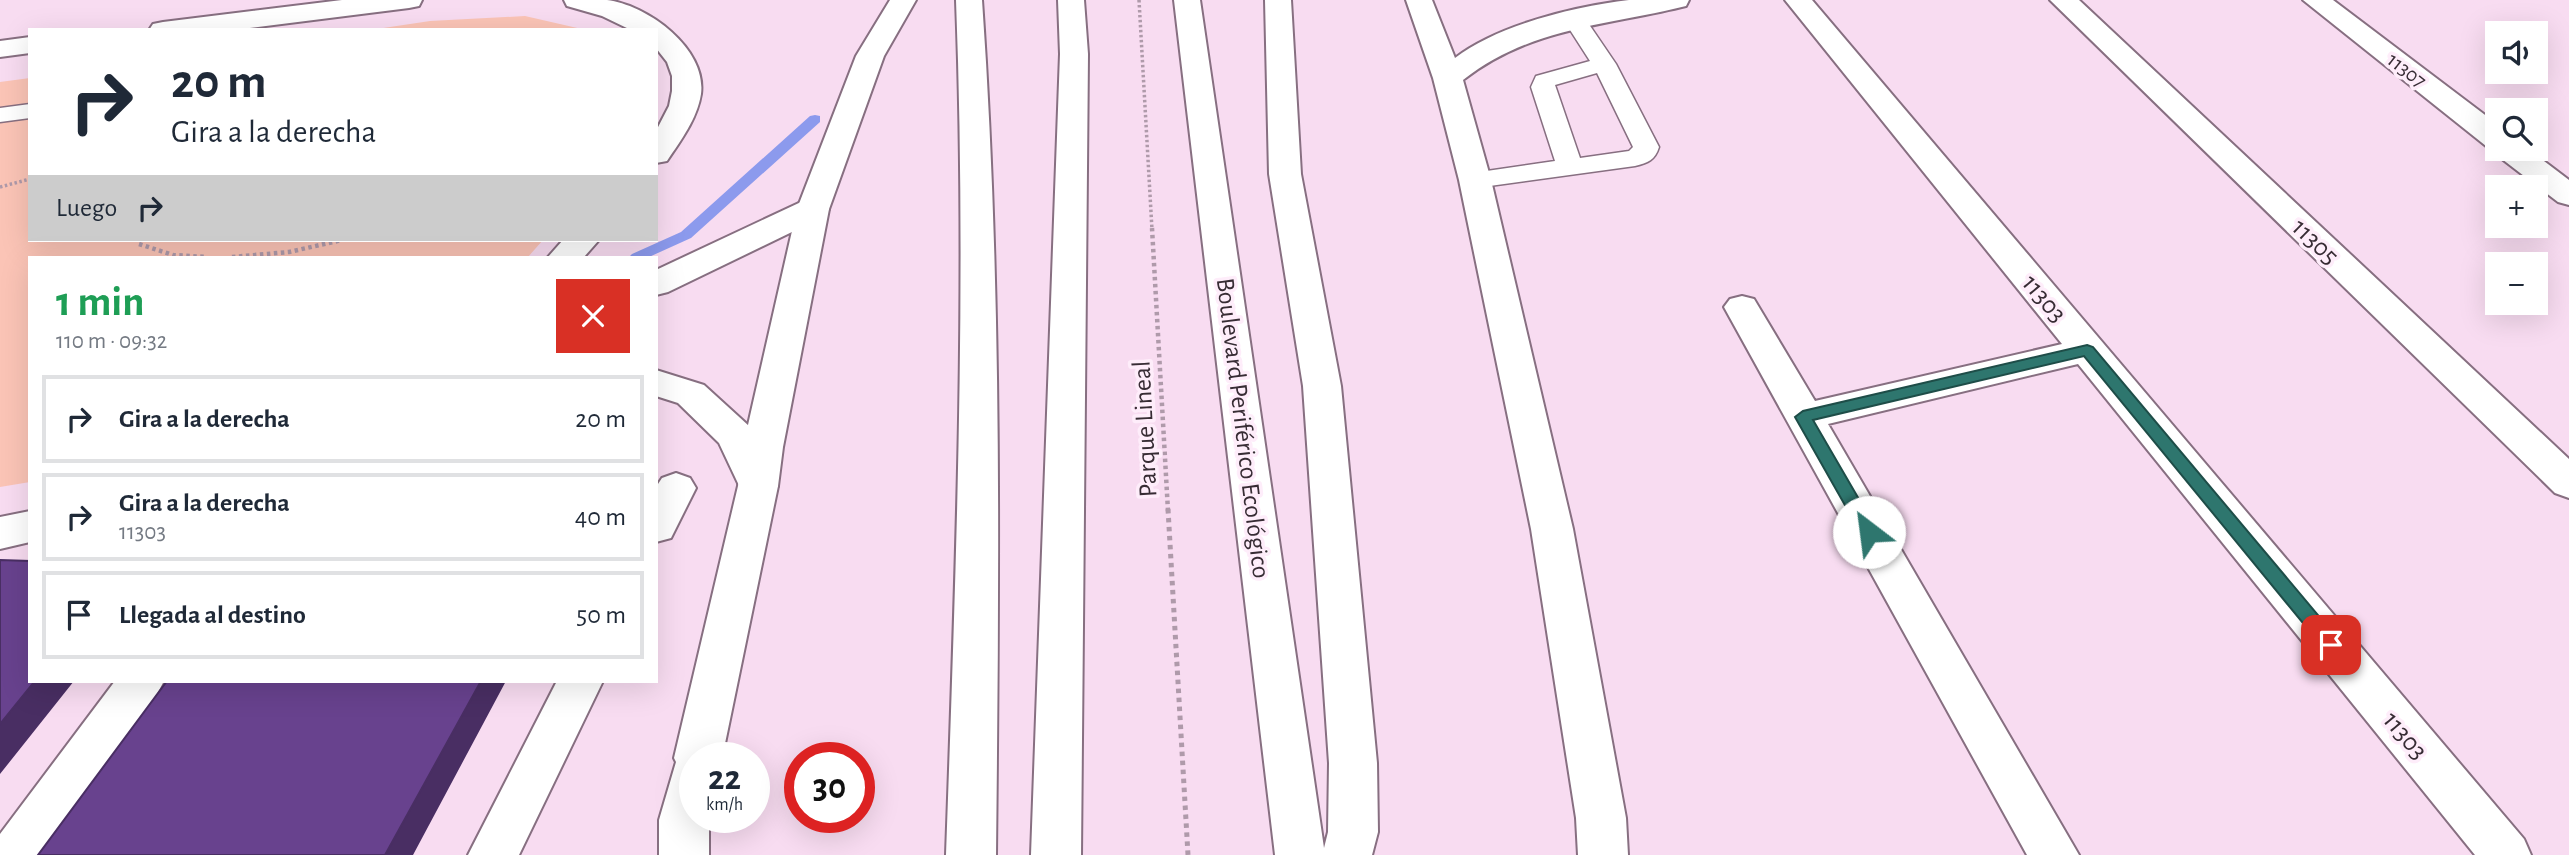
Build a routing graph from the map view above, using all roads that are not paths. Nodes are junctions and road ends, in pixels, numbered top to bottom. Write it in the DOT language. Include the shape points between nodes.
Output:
graph roads {
  1 [pos="409,0"];
  2 [pos="577,0"];
  3 [pos="903,0"];
  4 [pos="969,0"];
  5 [pos="1071,0"];
  6 [pos="1187,0"];
  7 [pos="1278,0"];
  8 [pos="1419,0"];
  9 [pos="1676,0"];
  10 [pos="1798,0"];
  11 [pos="2063,0"];
  12 [pos="2316,0"];
  13 [pos="1574,19"];
  14 [pos="179,28"];
  15 [pos="649,28"];
  16 [pos="658,34"];
  17 [pos="28,45"];
  18 [pos="0,49"];
  19 [pos="1604,64"];
  20 [pos="1448,78"];
  21 [pos="28,111"];
  22 [pos="0,115"];
  23 [pos="2485,130"];
  24 [pos="658,151"];
  25 [pos="2525,161"];
  26 [pos="1570,167"];
  27 [pos="1475,180"];
  28 [pos="2569,195"];
  29 [pos="813,209"];
  30 [pos="580,242"];
  31 [pos="566,256"];
  32 [pos="658,283"];
  33 [pos="1742,307"];
  34 [pos="2087,350"];
  35 [pos="658,384"];
  36 [pos="1803,417"];
  37 [pos="2569,483"];
  38 [pos="758,486"];
  39 [pos="676,488"];
  40 [pos="658,523"];
  41 [pos="28,526"];
  42 [pos="0,533"];
  43 [pos="140,683"];
  44 [pos="579,683"];
  45 [pos="702,742"];
  46 [pos="684,833"];
  47 [pos="14,855"];
  48 [pos="493,855"];
  49 [pos="684,855"];
  50 [pos="971,855"];
  51 [pos="1056,855"];
  52 [pos="1300,855"];
  53 [pos="1347,855"];
  54 [pos="1603,855"];
  55 [pos="2054,855"];
  56 [pos="2505,855"];
  1 -- 14 [label="main road"];
  2 -- 15 [label="main road"];
  3 -- 29 [label="main road" via="870,56"];
  4 -- 50 [label="main road" via="981,394"];
  5 -- 51 [label="main road" via="1074,54"];
  6 -- 52 [label="main road, Boulevard Periférico Ecológico"];
  7 -- 53 [label="main road" via="1285,174 1322,386 1352,750 1353,832"];
  8 -- 20 [label="main road"];
  9 -- 13 [label="main road"];
  10 -- 34 [label="main road, 11303"];
  11 -- 37 [label="main road, 11305"];
  12 -- 23 [label="main road, 11307"];
  13 -- 19 [label="lane"];
  13 -- 20 [label="main road" via="1481,53"];
  16 -- 24 [label="main road" via="685,65 688,77 680,116"];
  17 -- 18 [label="main road"];
  19 -- 26 [label="lane" via="1544,81 1542,87"];
  19 -- 26 [label="lane" via="1646,146 1644,154"];
  20 -- 27 [label="main road"];
  21 -- 22 [label="lane"];
  25 -- 28 [label="main road"];
  26 -- 27 [label="lane"];
  27 -- 54 [label="main road" via="1552,530 1601,818"];
  29 -- 32 [label="main road"];
  29 -- 38 [label="main road"];
  30 -- 31 [label="main road"];
  33 -- 36 [label="main road"];
  34 -- 36 [label="main road"];
  34 -- 56 [label="main road, 11303"];
  35 -- 38 [label="main road" via="691,394 735,436"];
  36 -- 55 [label="main road"];
  38 -- 45 [label="main road"];
  39 -- 40 [label="main road"];
  41 -- 42 [label="main road"];
  43 -- 47 [label="main road"];
  44 -- 48 [label="main road"];
  46 -- 49 [label="main road"];
}
